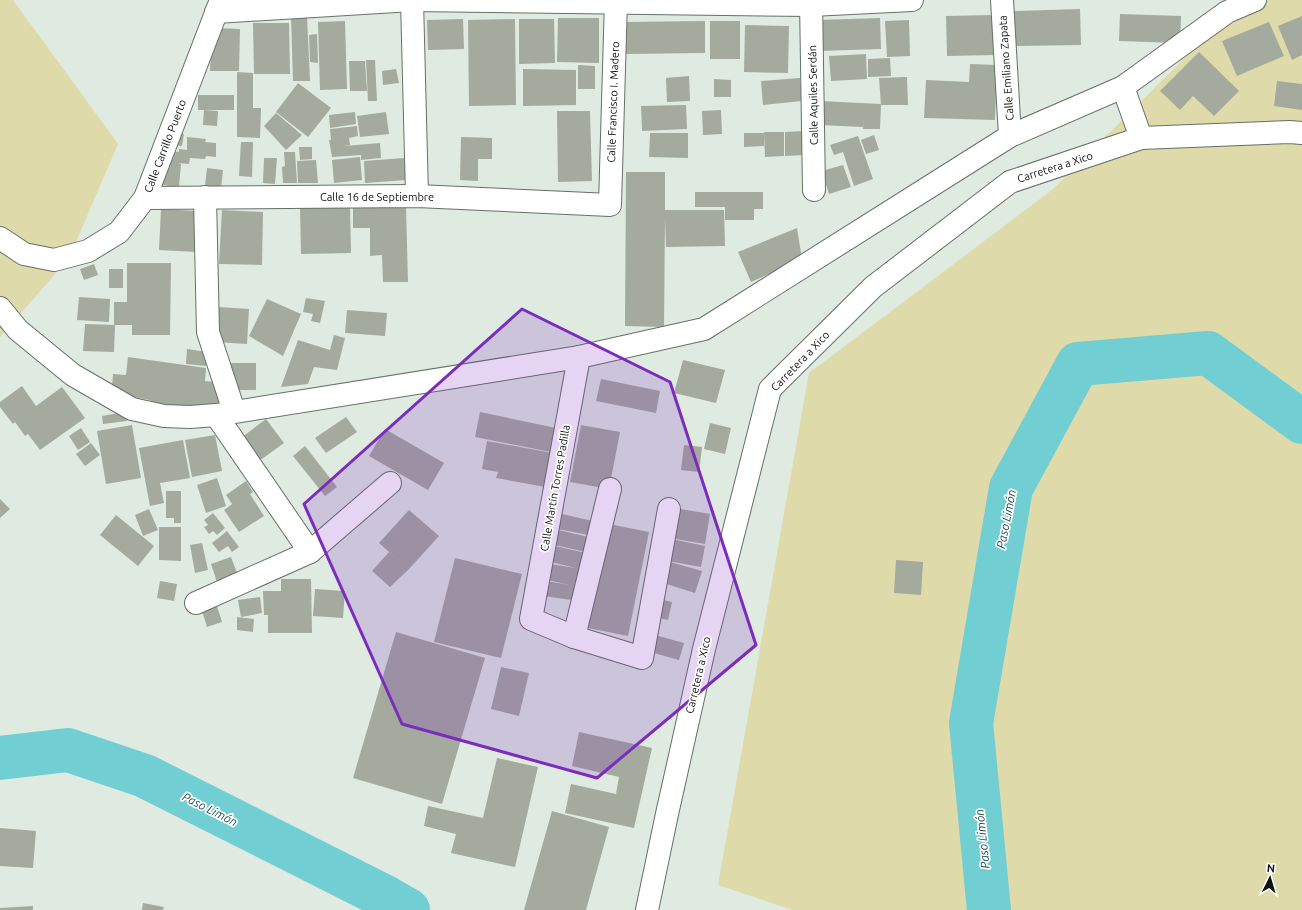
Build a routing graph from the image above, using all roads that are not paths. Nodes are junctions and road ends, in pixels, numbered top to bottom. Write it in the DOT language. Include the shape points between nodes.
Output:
graph roads {
  1 [pos="412,0"];
  2 [pos="912,0"];
  3 [pos="1002,0"];
  4 [pos="1255,0"];
  5 [pos="616,2"];
  6 [pos="811,2"];
  7 [pos="219,6"];
  8 [pos="1124,87"];
  9 [pos="1302,133"];
  10 [pos="1010,136"];
  11 [pos="1141,138"];
  12 [pos="814,190"];
  13 [pos="418,196"];
  14 [pos="206,197"];
  15 [pos="145,198"];
  16 [pos="610,205"];
  17 [pos="0,238"];
  18 [pos="0,308"];
  19 [pos="579,357"];
  20 [pos="225,413"];
  21 [pos="390,483"];
  22 [pos="610,489"];
  23 [pos="669,509"];
  24 [pos="310,552"];
  25 [pos="196,603"];
  26 [pos="574,637"];
  27 [pos="647,910"];
  1 -- 5 [label="street"];
  1 -- 7 [label="street"];
  1 -- 13 [label="street"];
  2 -- 6 [label="street"];
  3 -- 10 [label="street, Calle Emiliano Zapata"];
  4 -- 8 [label="street" via="1227,12"];
  5 -- 6 [label="street"];
  5 -- 16 [label="street, Calle Francisco I. Madero"];
  6 -- 12 [label="street, Calle Aquiles Serdán"];
  7 -- 15 [label="street, Calle Carrillo Puerto"];
  8 -- 10 [label="street"];
  8 -- 11 [label="street"];
  9 -- 11 [label="street, Carretera a Xico"];
  10 -- 19 [label="street" via="704,329"];
  11 -- 27 [label="street, Carretera a Xico" via="1010,182 873,287 770,389 704,648"];
  13 -- 14 [label="street, Calle 16 de Septiembre"];
  13 -- 16 [label="street, Calle 16 de Septiembre"];
  14 -- 15 [label="street, Calle 16 de Septiembre"];
  14 -- 20 [label="street" via="208,332"];
  15 -- 17 [label="street, Calle Carrillo Puerto" via="119,232 88,251 54,260 24,254"];
  18 -- 20 [label="street" via="18,330 73,375 132,409 164,416 190,417"];
  19 -- 20 [label="street"];
  19 -- 26 [label="street, Calle Martín Torres Padilla" via="531,619"];
  20 -- 24 [label="street"];
  21 -- 24 [label="street"];
  22 -- 26 [label="street"];
  23 -- 26 [label="street" via="642,658"];
  24 -- 25 [label="street"];
}
